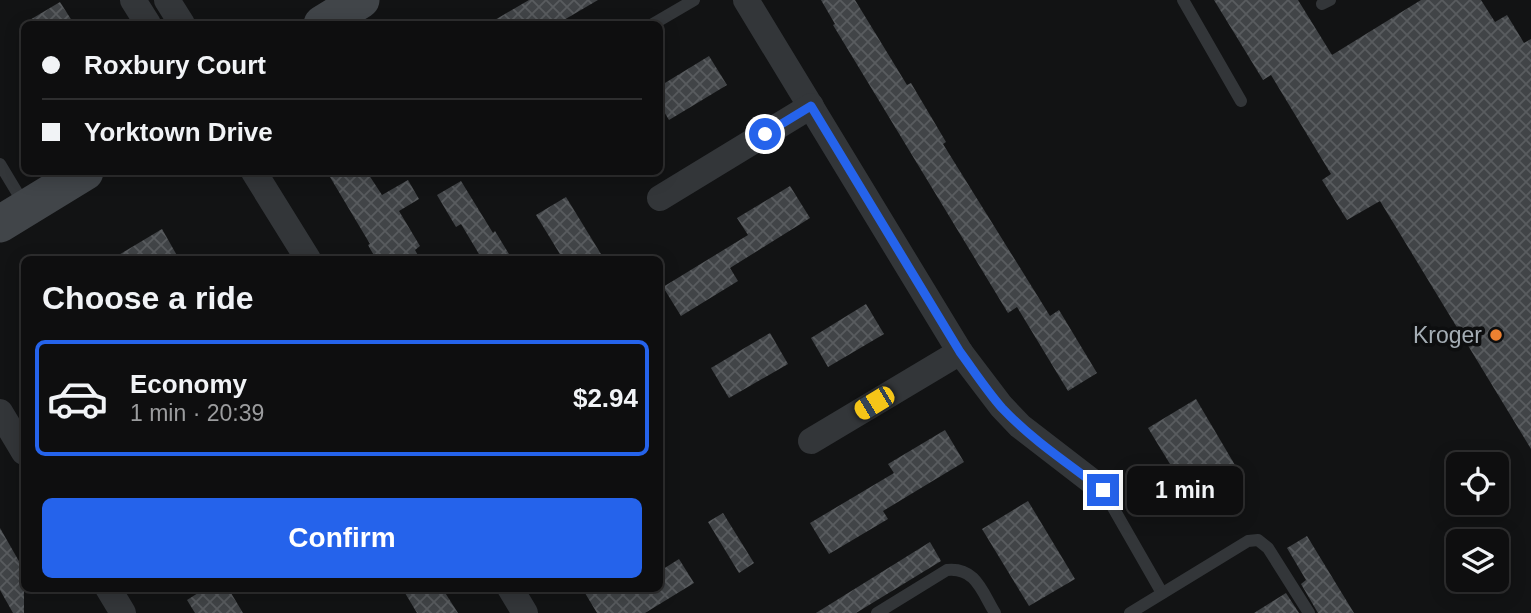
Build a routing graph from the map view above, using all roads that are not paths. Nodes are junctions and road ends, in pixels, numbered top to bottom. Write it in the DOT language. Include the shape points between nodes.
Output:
graph roads {
  1 [pos="133,0"];
  2 [pos="167,0"];
  3 [pos="361,0"];
  4 [pos="694,0"];
  5 [pos="746,0"];
  6 [pos="1183,0"];
  7 [pos="146,21"];
  8 [pos="180,21"];
  9 [pos="327,21"];
  10 [pos="658,21"];
  11 [pos="1241,100"];
  12 [pos="811,106"];
  13 [pos="0,164"];
  14 [pos="80,175"];
  15 [pos="256,175"];
  16 [pos="660,198"];
  17 [pos="13,216"];
  18 [pos="306,256"];
  19 [pos="960,352"];
  20 [pos="0,412"];
  21 [pos="811,441"];
  22 [pos="21,447"];
  23 [pos="1103,490"];
  24 [pos="110,592"];
  25 [pos="512,592"];
  26 [pos="1162,593"];
  27 [pos="123,613"];
  28 [pos="525,613"];
  29 [pos="877,613"];
  30 [pos="995,613"];
  31 [pos="1130,613"];
  32 [pos="1309,613"];
  1 -- 7 [label="street"];
  2 -- 8 [label="street"];
  3 -- 9 [label="street"];
  4 -- 10 [label="lane"];
  5 -- 12 [label="street"];
  6 -- 11 [label="lane"];
  12 -- 16 [label="street"];
  12 -- 19 [label="street"];
  13 -- 17 [label="lane"];
  14 -- 17 [label="street"];
  15 -- 18 [label="street"];
  19 -- 21 [label="street"];
  19 -- 23 [label="street" via="1020,426"];
  20 -- 22 [label="street"];
  23 -- 26 [label="lane"];
  24 -- 27 [label="street"];
  25 -- 28 [label="street"];
  26 -- 31 [label="lane"];
  26 -- 32 [label="lane" via="1248,541 1258,540 1268,548"];
  29 -- 30 [label="lane" via="947,570 961,569 970,574"];
}
